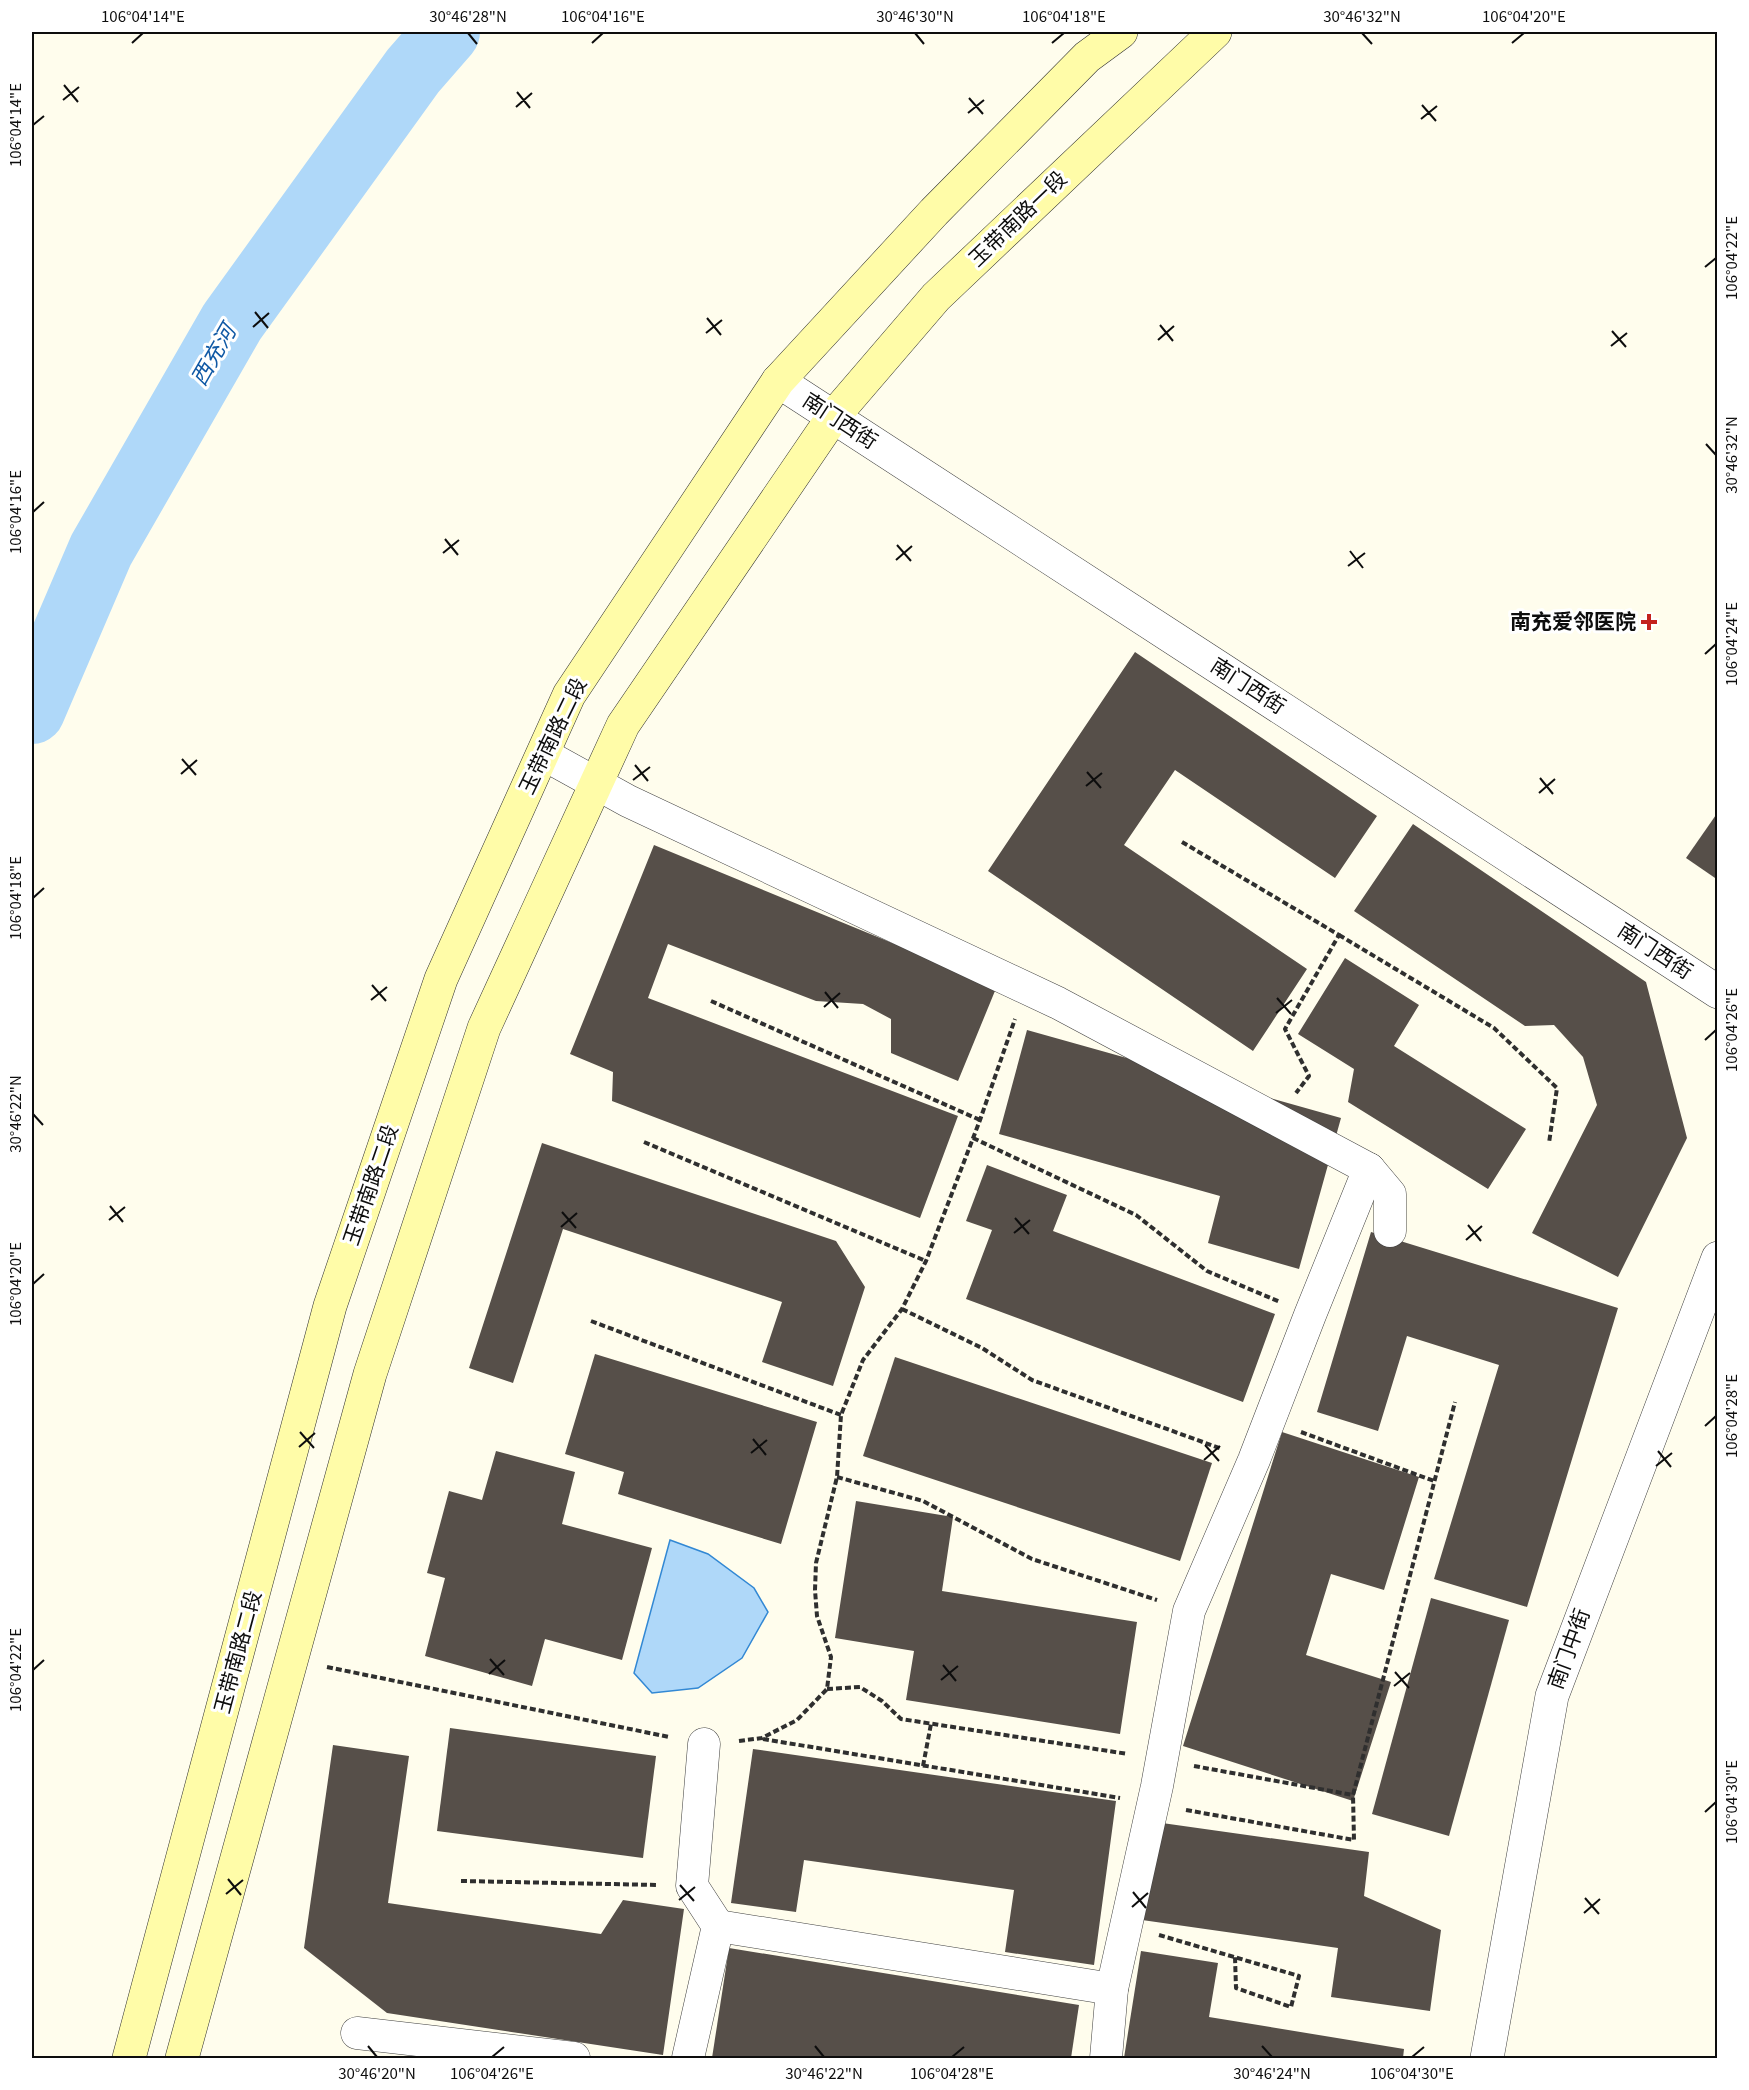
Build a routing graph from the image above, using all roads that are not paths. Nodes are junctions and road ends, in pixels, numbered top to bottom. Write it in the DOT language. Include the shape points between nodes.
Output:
graph roads {
  1 [pos="1121,32"];
  2 [pos="1215,32"];
  3 [pos="778,381"];
  4 [pos="833,417"];
  5 [pos="543,754"];
  6 [pos="596,784"];
  7 [pos="1718,992"];
  8 [pos="1369,1169"];
  9 [pos="1390,1231"];
  10 [pos="1718,1258"];
  11 [pos="704,1744"];
  12 [pos="718,1926"];
  13 [pos="1112,1989"];
  14 [pos="357,2033"];
  15 [pos="129,2058"];
  16 [pos="182,2058"];
  17 [pos="574,2058"];
  18 [pos="688,2058"];
  19 [pos="1106,2058"];
  20 [pos="1487,2058"];
  1 -- 3 [label="main road" via="1087,57 934,212"];
  2 -- 4 [label="main road, 玉带南路一段" via="936,297"];
  3 -- 4 [label="street, 南门西街"];
  3 -- 5 [label="main road, 玉带南路二段" via="569,695"];
  4 -- 6 [label="main road" via="623,724"];
  4 -- 7 [label="street, 南门西街"];
  5 -- 6 [label="street"];
  5 -- 15 [label="main road, 玉带南路二段" via="441,979 330,1306"];
  6 -- 8 [label="street" via="1026,987"];
  6 -- 16 [label="main road" via="484,1028 370,1374"];
  8 -- 9 [label="street" via="1390,1194"];
  8 -- 13 [label="street" via="1254,1461 1189,1611 1162,1760"];
  10 -- 20 [label="street, 南门中街" via="1552,1696"];
  11 -- 12 [label="street" via="692,1886"];
  12 -- 13 [label="street"];
  12 -- 18 [label="street"];
  13 -- 19 [label="street"];
  14 -- 17 [label="street"];
}
